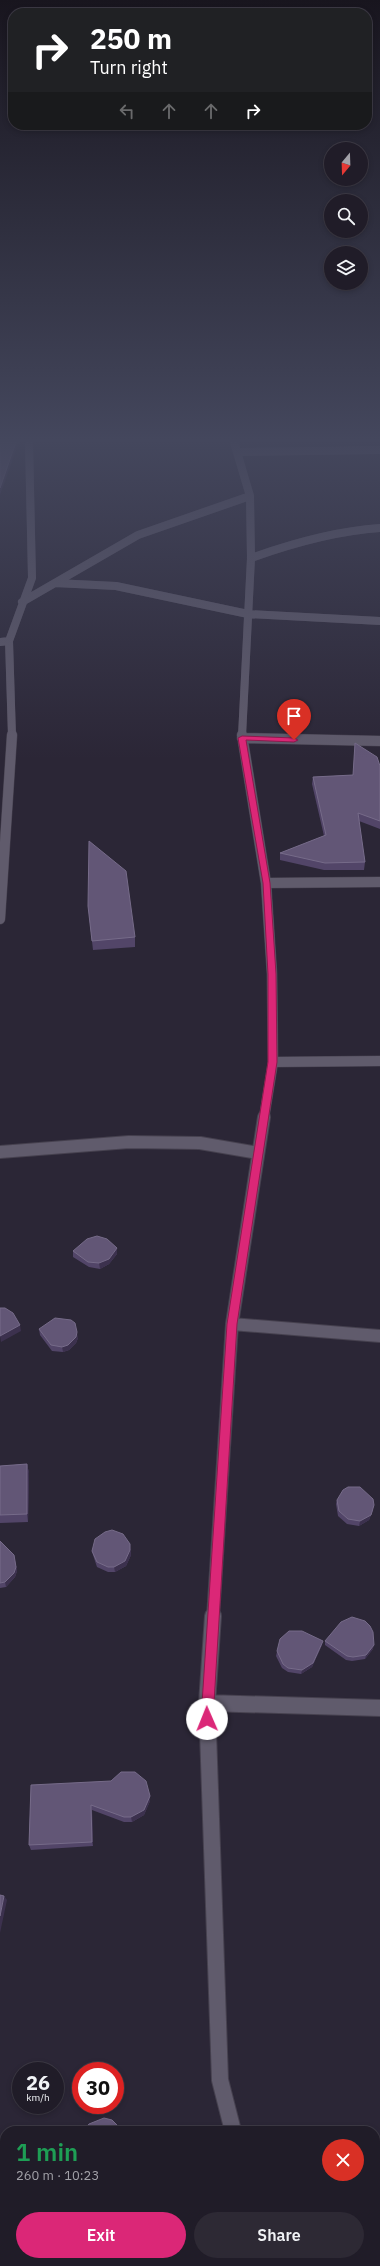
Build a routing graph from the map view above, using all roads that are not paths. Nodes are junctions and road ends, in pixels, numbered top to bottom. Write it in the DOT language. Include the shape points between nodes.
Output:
graph roads {
  1 [pos="32,548"];
  2 [pos="116,548"];
  3 [pos="251,548"];
  4 [pos="285,548"];
  5 [pos="251,558"];
  6 [pos="55,583"];
  7 [pos="22,602"];
  8 [pos="248,614"];
  9 [pos="380,621"];
  10 [pos="4,641"];
  11 [pos="242,738"];
  12 [pos="380,741"];
  13 [pos="380,882"];
  14 [pos="266,883"];
  15 [pos="0,919"];
  16 [pos="380,1061"];
  17 [pos="273,1062"];
  18 [pos="0,1152"];
  19 [pos="258,1153"];
  20 [pos="232,1324"];
  21 [pos="380,1336"];
  22 [pos="207,1703"];
  23 [pos="380,1708"];
  24 [pos="232,2126"];
  1 -- 7 [label="street" via="32,578"];
  2 -- 6 [label="street"];
  3 -- 5 [label="street"];
  4 -- 5 [label="street"];
  5 -- 8 [label="street"];
  6 -- 7 [label="street"];
  6 -- 8 [label="street" via="116,586"];
  7 -- 10 [label="street"];
  8 -- 9 [label="street"];
  8 -- 11 [label="street"];
  10 -- 15 [label="street" via="12,746"];
  11 -- 12 [label="street"];
  11 -- 14 [label="street"];
  13 -- 14 [label="street"];
  14 -- 17 [label="street" via="272,974"];
  16 -- 17 [label="street"];
  17 -- 19 [label="street"];
  18 -- 19 [label="street" via="137,1142 200,1143"];
  19 -- 20 [label="street"];
  20 -- 21 [label="street"];
  20 -- 22 [label="street"];
  22 -- 23 [label="street"];
  22 -- 24 [label="street" via="220,2080"];
}
